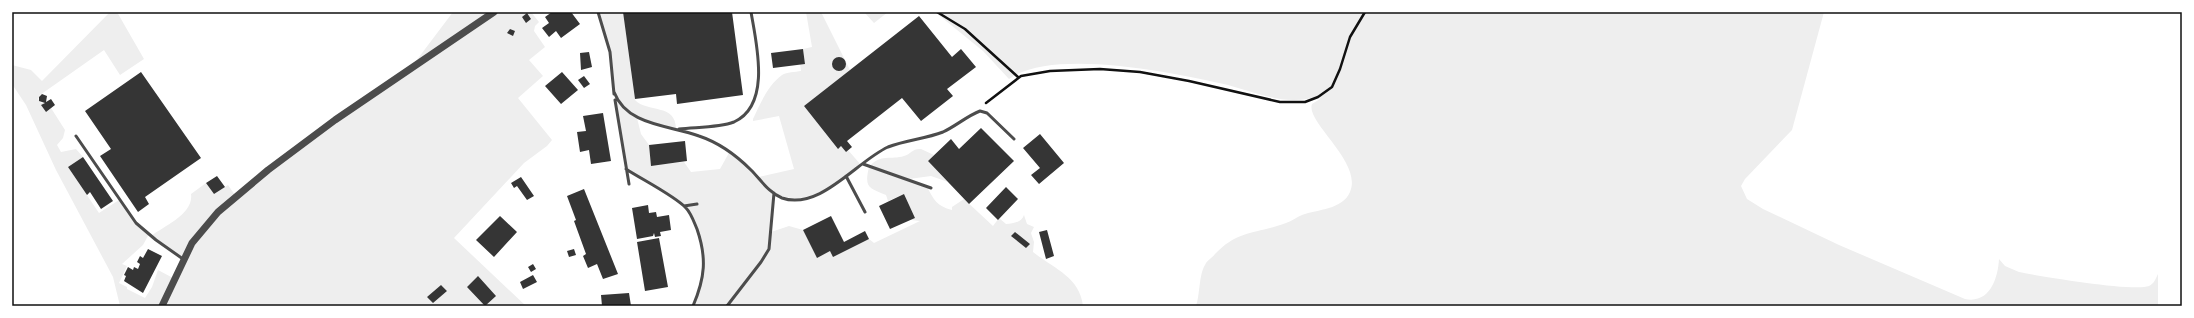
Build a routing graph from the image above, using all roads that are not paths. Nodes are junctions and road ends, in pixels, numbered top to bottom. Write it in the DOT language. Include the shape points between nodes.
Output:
graph roads {
  1 [pos="494,12"];
  2 [pos="598,12"];
  3 [pos="751,12"];
  4 [pos="614,92"];
  5 [pos="678,130"];
  6 [pos="76,136"];
  7 [pos="1014,139"];
  8 [pos="863,164"];
  9 [pos="626,170"];
  10 [pos="846,176"];
  11 [pos="629,184"];
  12 [pos="931,188"];
  13 [pos="774,193"];
  14 [pos="698,204"];
  15 [pos="684,206"];
  16 [pos="865,212"];
  17 [pos="183,259"];
  18 [pos="162,306"];
  19 [pos="693,306"];
  20 [pos="727,306"];
  1 -- 17 [label="street" via="335,120 268,170 218,212 198,234"];
  2 -- 4 [label="lane" via="610,52"];
  3 -- 5 [label="lane" via="759,74 747,112 728,124"];
  4 -- 5 [label="lane" via="621,107 631,115"];
  4 -- 9 [label="lane"];
  5 -- 13 [label="lane" via="714,142 730,151"];
  6 -- 17 [label="lane" via="134,220"];
  7 -- 8 [label="lane" via="987,113 980,112 942,132 887,148"];
  8 -- 10 [label="lane"];
  8 -- 12 [label="lane"];
  9 -- 11 [label="lane"];
  9 -- 15 [label="lane"];
  10 -- 13 [label="lane" via="819,194 806,199 786,199"];
  10 -- 16 [label="lane"];
  13 -- 20 [label="lane" via="768,249"];
  14 -- 15 [label="lane"];
  15 -- 19 [label="lane" via="696,228 704,261 700,286"];
  17 -- 18 [label="street"];
}
